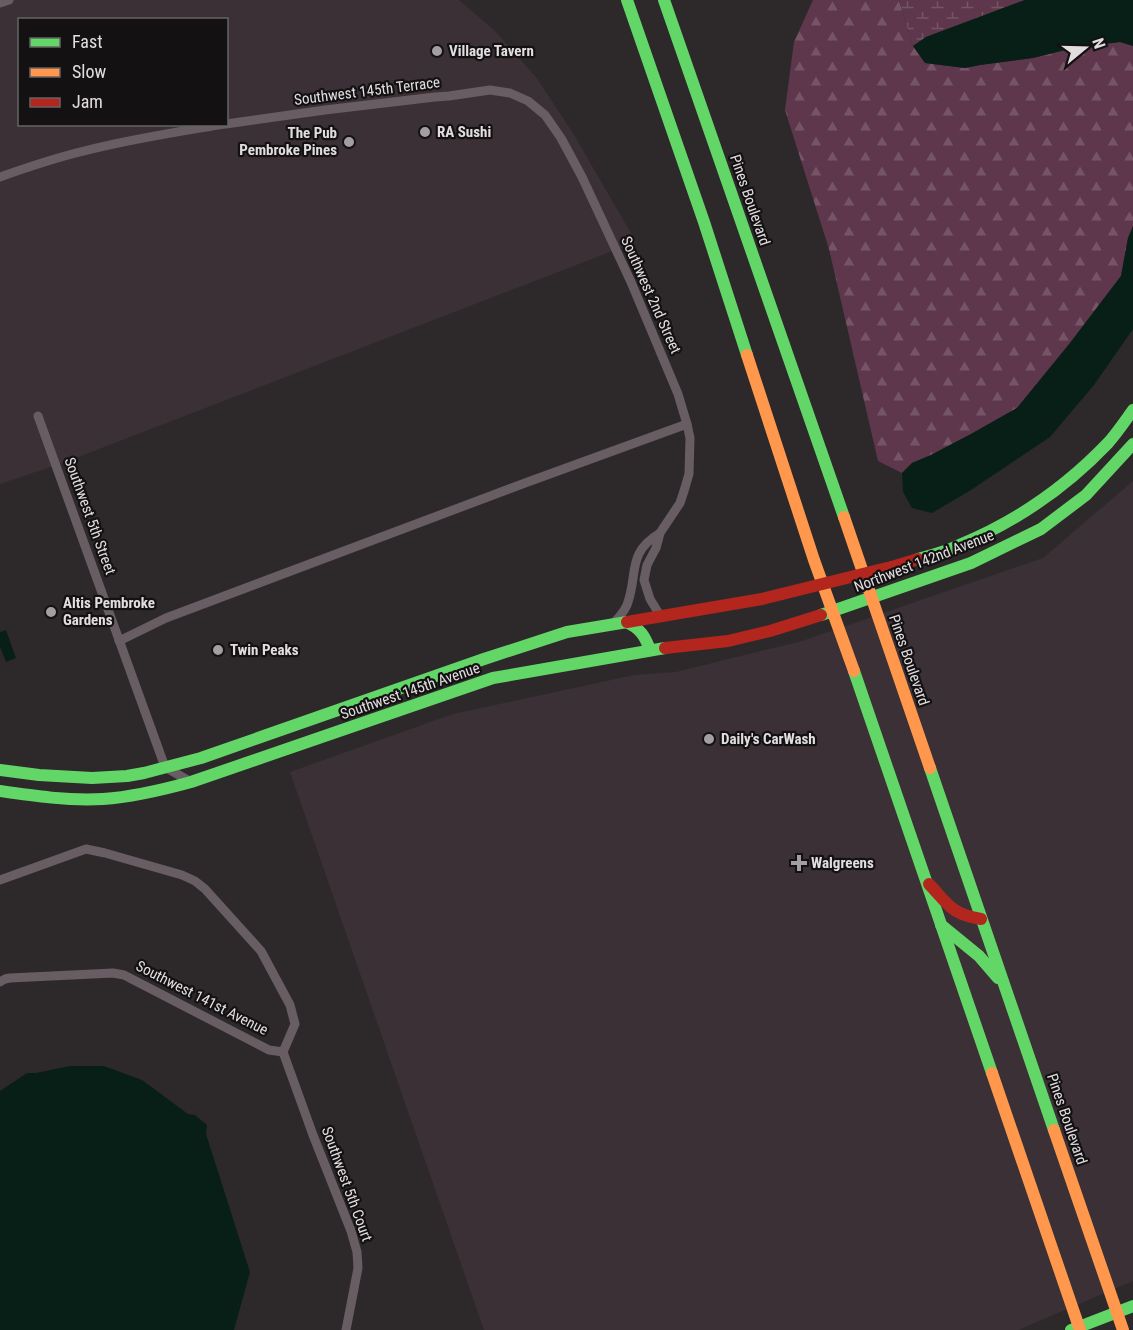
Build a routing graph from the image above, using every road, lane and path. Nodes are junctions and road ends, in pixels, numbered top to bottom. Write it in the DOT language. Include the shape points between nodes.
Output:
graph roads {
  1 [pos="9,0"];
  2 [pos="627,0"];
  3 [pos="664,0"];
  4 [pos="0,3"];
  5 [pos="510,93"];
  6 [pos="228,124"];
  7 [pos="213,126"];
  8 [pos="0,177"];
  9 [pos="1133,410"];
  10 [pos="38,416"];
  11 [pos="687,424"];
  12 [pos="1133,444"];
  13 [pos="660,533"];
  14 [pos="863,574"];
  15 [pos="823,584"];
  16 [pos="871,597"];
  17 [pos="833,611"];
  18 [pos="661,617"];
  19 [pos="626,622"];
  20 [pos="612,625"];
  21 [pos="119,641"];
  22 [pos="650,650"];
  23 [pos="165,767"];
  24 [pos="0,770"];
  25 [pos="191,782"];
  26 [pos="0,791"];
  27 [pos="0,880"];
  28 [pos="926,881"];
  29 [pos="981,918"];
  30 [pos="940,925"];
  31 [pos="0,982"];
  32 [pos="1005,986"];
  33 [pos="283,1052"];
  34 [pos="1133,1306"];
  35 [pos="1117,1312"];
  36 [pos="1077,1329"];
  37 [pos="346,1330"];
  38 [pos="1123,1330"];
  1 -- 4 [label="street"];
  2 -- 15 [label="main road"];
  3 -- 14 [label="main road, Pines Boulevard"];
  5 -- 6 [label="street, Southwest 145th Terrace" via="490,90"];
  5 -- 11 [label="street, Southwest 2nd Street" via="528,100 545,115 582,177 631,282"];
  7 -- 8 [label="street, Southwest 145th Terrace" via="86,150"];
  9 -- 14 [label="main road, Northwest 142nd Avenue" via="1109,442 1030,509 956,547"];
  10 -- 21 [label="street, Southwest 5th Street"];
  11 -- 13 [label="street, Southwest 2nd Street" via="689,474 680,503"];
  11 -- 21 [label="street" via="166,618"];
  12 -- 16 [label="main road, Northwest 142nd Avenue" via="1086,495 1041,529 971,562"];
  13 -- 18 [label="street, Southwest 2nd Street" via="644,580"];
  13 -- 20 [label="street, Southwest 2nd Street" via="642,547 634,563 629,601"];
  14 -- 15 [label="main road, Northwest 142nd Avenue"];
  14 -- 16 [label="main road, Pines Boulevard"];
  15 -- 17 [label="main road"];
  15 -- 18 [label="main road, Southwest 145th Avenue"];
  16 -- 17 [label="main road, Northwest 142nd Avenue"];
  16 -- 29 [label="main road, Pines Boulevard"];
  17 -- 22 [label="main road, Southwest 145th Avenue" via="728,641"];
  17 -- 28 [label="main road"];
  18 -- 19 [label="main road, Southwest 145th Avenue"];
  19 -- 20 [label="main road, Southwest 145th Avenue"];
  19 -- 22 [label="main road" via="642,632"];
  20 -- 23 [label="main road, Southwest 145th Avenue" via="567,632"];
  21 -- 23 [label="street, Southwest 5th Street"];
  22 -- 25 [label="main road, Southwest 145th Avenue" via="493,678"];
  23 -- 24 [label="main road, Southwest 145th Avenue" via="127,776 92,778"];
  23 -- 25 [label="street"];
  25 -- 26 [label="main road, Southwest 145th Avenue" via="156,792 103,799"];
  27 -- 33 [label="street" via="86,849 195,881 261,951 282,988 295,1024"];
  28 -- 29 [label="main road" via="954,911"];
  28 -- 30 [label="main road"];
  29 -- 32 [label="main road, Pines Boulevard"];
  30 -- 32 [label="main road" via="979,956"];
  30 -- 36 [label="main road"];
  31 -- 33 [label="street, Southwest 141st Avenue" via="10,978 124,975 269,1050"];
  32 -- 35 [label="main road, Pines Boulevard"];
  33 -- 37 [label="street, Southwest 5th Court" via="357,1252 358,1268"];
  34 -- 35 [label="main road"];
  35 -- 36 [label="main road"];
  35 -- 38 [label="main road, Pines Boulevard"];
}
